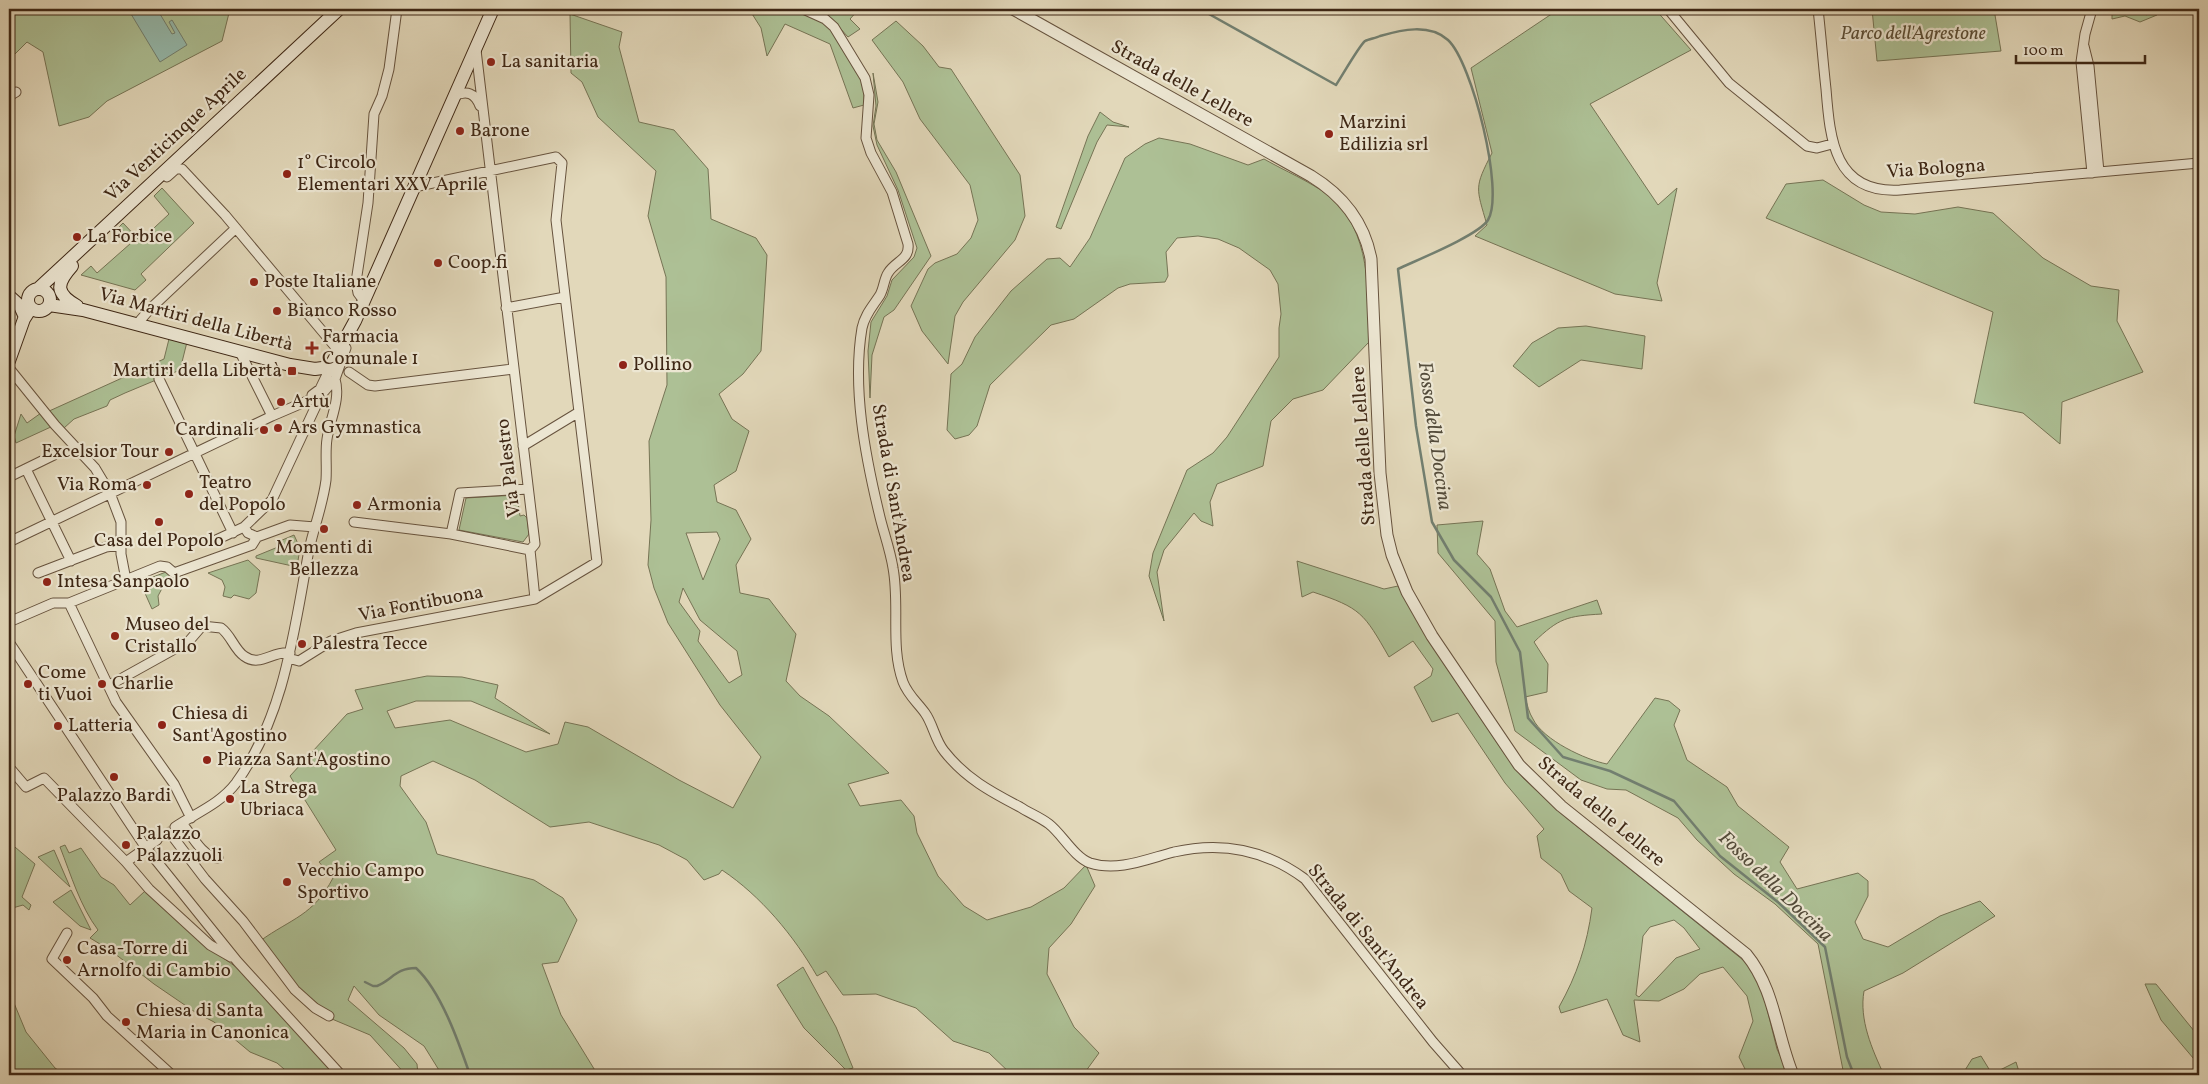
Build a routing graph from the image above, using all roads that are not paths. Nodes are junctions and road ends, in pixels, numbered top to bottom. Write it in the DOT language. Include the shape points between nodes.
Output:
graph roads {
  1 [pos="339,9"];
  2 [pos="397,9"];
  3 [pos="493,9"];
  4 [pos="803,9"];
  5 [pos="1013,9"];
  6 [pos="1668,9"];
  7 [pos="1818,9"];
  8 [pos="2092,9"];
  9 [pos="476,47"];
  10 [pos="454,96"];
  11 [pos="481,109"];
  12 [pos="1832,144"];
  13 [pos="2199,163"];
  14 [pos="489,171"];
  15 [pos="2096,172"];
  16 [pos="414,187"];
  17 [pos="132,201"];
  18 [pos="236,228"];
  19 [pos="87,243"];
  20 [pos="9,292"];
  21 [pos="9,296"];
  22 [pos="565,297"];
  23 [pos="364,301"];
  24 [pos="31,302"];
  25 [pos="49,305"];
  26 [pos="506,308"];
  27 [pos="83,310"];
  28 [pos="355,321"];
  29 [pos="138,324"];
  30 [pos="338,350"];
  31 [pos="240,352"];
  32 [pos="9,361"];
  33 [pos="331,366"];
  34 [pos="9,368"];
  35 [pos="513,369"];
  36 [pos="349,372"];
  37 [pos="159,379"];
  38 [pos="335,379"];
  39 [pos="321,395"];
  40 [pos="302,402"];
  41 [pos="579,412"];
  42 [pos="272,416"];
  43 [pos="523,446"];
  44 [pos="70,447"];
  45 [pos="194,453"];
  46 [pos="54,455"];
  47 [pos="26,469"];
  48 [pos="9,477"];
  49 [pos="99,477"];
  50 [pos="528,489"];
  51 [pos="110,493"];
  52 [pos="51,521"];
  53 [pos="354,522"];
  54 [pos="244,527"];
  55 [pos="315,527"];
  56 [pos="233,533"];
  57 [pos="451,534"];
  58 [pos="257,537"];
  59 [pos="216,540"];
  60 [pos="9,542"];
  61 [pos="120,545"];
  62 [pos="530,550"];
  63 [pos="71,561"];
  64 [pos="38,573"];
  65 [pos="126,580"];
  66 [pos="535,600"];
  67 [pos="69,604"];
  68 [pos="9,622"];
  69 [pos="9,642"];
  70 [pos="289,655"];
  71 [pos="108,686"];
  72 [pos="9,767"];
  73 [pos="191,818"];
  74 [pos="181,826"];
  75 [pos="157,840"];
  76 [pos="146,848"];
  77 [pos="218,858"];
  78 [pos="126,862"];
  79 [pos="67,933"];
  80 [pos="237,961"];
  81 [pos="329,1016"];
  82 [pos="172,1075"];
  83 [pos="341,1075"];
  84 [pos="1462,1075"];
  85 [pos="1793,1075"];
  1 -- 17 [label="main road, Via Venticinque Aprile"];
  2 -- 23 [label="street" via="389,69 374,114 367,209 356,282"];
  3 -- 9 [label="main road"];
  4 -- 84 [label="street, Strada di Sant'Andrea" via="825,18 834,27 865,78 869,95 866,138 892,192 908,244 905,258 887,273 881,294 865,316 858,383 878,511 893,569 896,644 909,696 926,714 940,745 963,774 1047,822 1088,862 1106,866 1125,865 1197,848 1262,854 1283,863 1305,879"];
  5 -- 85 [label="street, Strada delle Lellere" via="1307,174 1333,192 1348,208 1362,230 1371,259 1381,481 1387,535 1407,592 1432,636 1519,765 1561,806 1746,954 1758,969 1766,984"];
  6 -- 12 [label="street" via="1712,64 1743,96 1807,146 1817,148"];
  7 -- 12 [label="street, Via Bologna"];
  8 -- 15 [label="street" via="2084,34 2081,62"];
  9 -- 10 [label="main road"];
  9 -- 11 [label="street, Via Palestro"];
  10 -- 11 [label="street" via="471,93"];
  10 -- 16 [label="main road"];
  11 -- 14 [label="street, Via Palestro"];
  12 -- 15 [label="street, Via Bologna" via="1849,173 1882,190"];
  13 -- 15 [label="street, Via Bologna"];
  14 -- 16 [label="street"];
  14 -- 22 [label="street" via="556,157 560,159 563,168 556,213"];
  14 -- 26 [label="street, Via Palestro"];
  16 -- 23 [label="main road"];
  17 -- 18 [label="street" via="148,194 181,168"];
  17 -- 19 [label="main road, Via Venticinque Aprile"];
  18 -- 29 [label="street"];
  18 -- 30 [label="street"];
  19 -- 24 [label="main road, Via Venticinque Aprile"];
  19 -- 27 [label="main road" via="64,274 60,285 66,300"];
  20 -- 24 [label="main road, Via Martiri della Libertà"];
  21 -- 24 [label="main road" via="20,306"];
  22 -- 26 [label="street"];
  22 -- 41 [label="street"];
  23 -- 28 [label="main road"];
  24 -- 25 [label="main road, Via Martiri della Libertà" via="40,311"];
  24 -- 25 [label="main road" via="44,290 49,295"];
  24 -- 32 [label="main road, Via Venticinque Aprile"];
  25 -- 27 [label="main road, Via Martiri della Libertà"];
  26 -- 35 [label="street, Via Palestro"];
  27 -- 29 [label="main road, Via Martiri della Libertà"];
  28 -- 30 [label="main road"];
  28 -- 38 [label="street"];
  29 -- 31 [label="main road, Via Martiri della Libertà"];
  30 -- 33 [label="main road"];
  31 -- 33 [label="main road, Via Martiri della Libertà" via="307,368"];
  31 -- 42 [label="street"];
  33 -- 40 [label="street" via="320,389"];
  34 -- 49 [label="street" via="95,468"];
  35 -- 36 [label="street" via="375,386"];
  35 -- 43 [label="street, Via Palestro"];
  37 -- 45 [label="street"];
  38 -- 39 [label="street"];
  38 -- 55 [label="street" via="337,392 327,439 326,481"];
  39 -- 40 [label="street"];
  39 -- 54 [label="street" via="272,500"];
  40 -- 42 [label="street"];
  41 -- 43 [label="street"];
  41 -- 66 [label="street" via="598,562"];
  42 -- 45 [label="street"];
  43 -- 50 [label="street, Via Palestro"];
  44 -- 49 [label="street"];
  45 -- 51 [label="street"];
  45 -- 56 [label="street"];
  46 -- 47 [label="street"];
  47 -- 48 [label="street"];
  47 -- 52 [label="street"];
  49 -- 51 [label="street"];
  50 -- 57 [label="street" via="460,493"];
  50 -- 62 [label="street, Via Palestro" via="534,544"];
  51 -- 52 [label="street"];
  51 -- 61 [label="street" via="121,522"];
  52 -- 60 [label="street"];
  52 -- 63 [label="street"];
  53 -- 57 [label="street"];
  54 -- 56 [label="street"];
  54 -- 58 [label="street"];
  55 -- 58 [label="street" via="290,525"];
  55 -- 70 [label="street"];
  56 -- 59 [label="street"];
  57 -- 62 [label="street"];
  58 -- 65 [label="street" via="252,545 174,573 160,566"];
  61 -- 63 [label="street"];
  61 -- 65 [label="street"];
  62 -- 66 [label="street, Via Palestro"];
  63 -- 64 [label="street"];
  65 -- 67 [label="street"];
  66 -- 70 [label="street, Via Fontibuona" via="347,635 299,661"];
  67 -- 68 [label="street" via="53,603"];
  67 -- 71 [label="street"];
  69 -- 76 [label="street"];
  70 -- 71 [label="street" via="283,652 255,661 240,652 221,628 206,625 196,630 190,641"];
  70 -- 73 [label="street" via="271,720 254,754 228,792"];
  71 -- 73 [label="street" via="174,784"];
  72 -- 78 [label="street" via="26,787 44,778"];
  73 -- 74 [label="street"];
  74 -- 77 [label="street" via="210,857"];
  74 -- 81 [label="street" via="173,838 204,879 295,990"];
  75 -- 76 [label="street"];
  76 -- 78 [label="street"];
  76 -- 80 [label="street"];
  78 -- 80 [label="street" via="149,889 210,945"];
  79 -- 82 [label="street" via="52,960"];
  80 -- 83 [label="street"];
}
